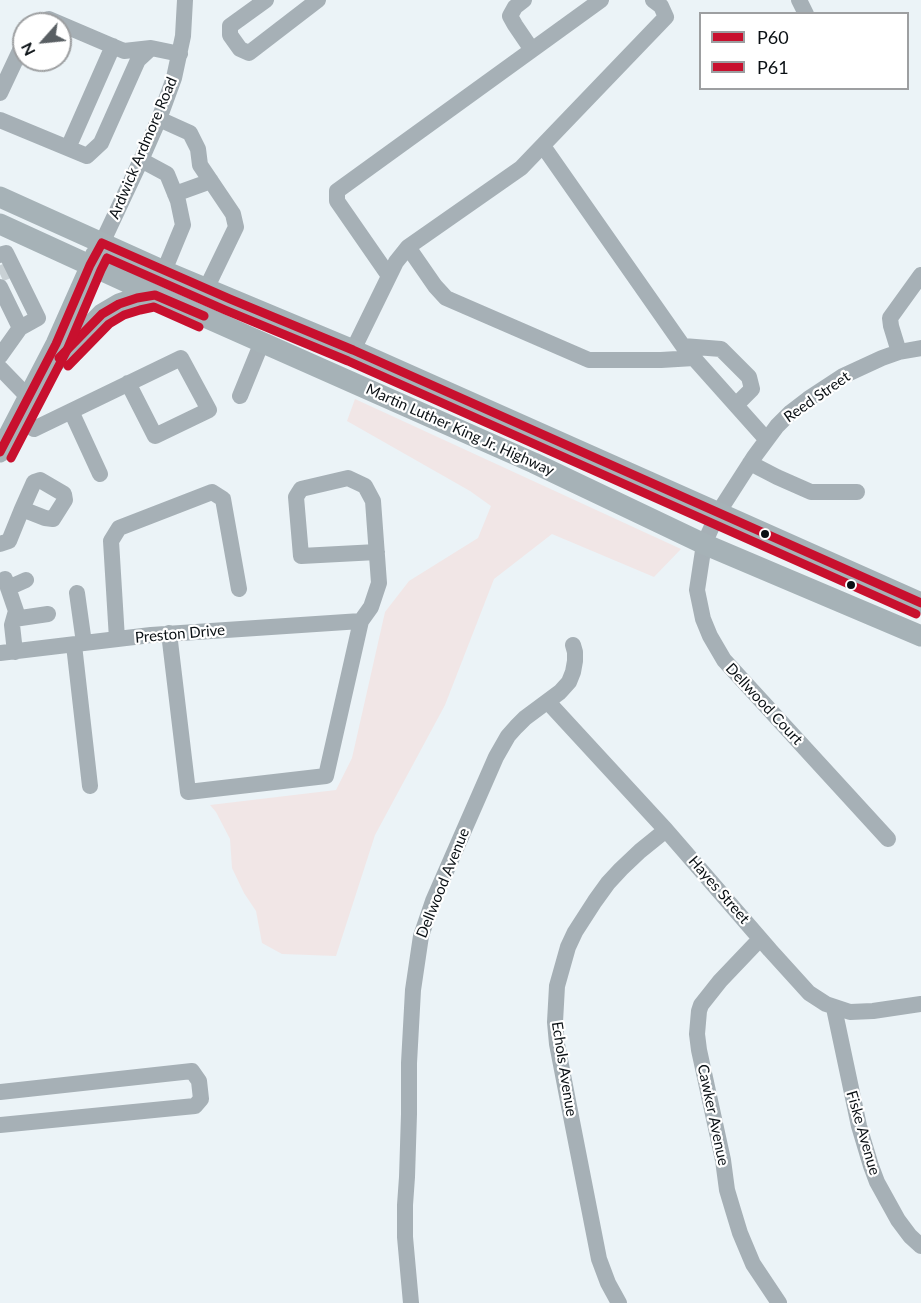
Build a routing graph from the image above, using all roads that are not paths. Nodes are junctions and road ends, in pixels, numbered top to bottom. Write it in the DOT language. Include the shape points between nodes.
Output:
graph roads {
  1 [pos="185,0"];
  2 [pos="266,0"];
  3 [pos="318,0"];
  4 [pos="524,0"];
  5 [pos="601,0"];
  6 [pos="654,0"];
  7 [pos="72,29"];
  8 [pos="112,46"];
  9 [pos="151,48"];
  10 [pos="531,50"];
  11 [pos="180,54"];
  12 [pos="12,68"];
  13 [pos="0,93"];
  14 [pos="159,119"];
  15 [pos="0,120"];
  16 [pos="543,146"];
  17 [pos="68,148"];
  18 [pos="141,160"];
  19 [pos="211,181"];
  20 [pos="176,194"];
  21 [pos="0,196"];
  22 [pos="0,224"];
  23 [pos="102,243"];
  24 [pos="408,248"];
  25 [pos="90,265"];
  26 [pos="164,271"];
  27 [pos="921,275"];
  28 [pos="389,276"];
  29 [pos="13,289"];
  30 [pos="207,289"];
  31 [pos="155,295"];
  32 [pos="262,342"];
  33 [pos="921,348"];
  34 [pos="353,350"];
  35 [pos="689,352"];
  36 [pos="899,352"];
  37 [pos="0,356"];
  38 [pos="0,368"];
  39 [pos="128,383"];
  40 [pos="33,388"];
  41 [pos="240,396"];
  42 [pos="736,405"];
  43 [pos="71,411"];
  44 [pos="17,418"];
  45 [pos="766,439"];
  46 [pos="0,452"];
  47 [pos="750,462"];
  48 [pos="100,474"];
  49 [pos="856,492"];
  50 [pos="22,509"];
  51 [pos="718,513"];
  52 [pos="0,544"];
  53 [pos="704,544"];
  54 [pos="377,552"];
  55 [pos="26,580"];
  56 [pos="239,589"];
  57 [pos="77,593"];
  58 [pos="921,603"];
  59 [pos="48,614"];
  60 [pos="14,620"];
  61 [pos="361,621"];
  62 [pos="169,633"];
  63 [pos="921,636"];
  64 [pos="117,639"];
  65 [pos="79,644"];
  66 [pos="573,645"];
  67 [pos="8,653"];
  68 [pos="548,702"];
  69 [pos="90,786"];
  70 [pos="666,830"];
  71 [pos="888,839"];
  72 [pos="760,939"];
  73 [pos="921,1004"];
  74 [pos="834,1008"];
  75 [pos="0,1092"];
  76 [pos="0,1125"];
  77 [pos="921,1246"];
  78 [pos="411,1303"];
  79 [pos="619,1303"];
  80 [pos="779,1303"];
  1 -- 11 [label="street, Ardwick Ardmore Road"];
  2 -- 3 [label="street" via="230,26 230,35 240,49 249,53"];
  4 -- 10 [label="street" via="510,16"];
  5 -- 10 [label="street"];
  6 -- 16 [label="street" via="666,17"];
  7 -- 8 [label="street"];
  8 -- 9 [label="street" via="124,51"];
  8 -- 17 [label="street"];
  9 -- 11 [label="street"];
  9 -- 17 [label="street" via="138,60 101,144 87,156"];
  10 -- 28 [label="street" via="337,191 338,201"];
  11 -- 14 [label="street, Ardwick Ardmore Road"];
  12 -- 13 [label="street"];
  14 -- 18 [label="street, Ardwick Ardmore Road"];
  14 -- 19 [label="street" via="190,133 200,165"];
  15 -- 17 [label="street"];
  16 -- 24 [label="street" via="521,168"];
  16 -- 35 [label="street"];
  18 -- 20 [label="street" via="167,174"];
  18 -- 23 [label="street, Ardwick Ardmore Road"];
  19 -- 20 [label="street"];
  19 -- 30 [label="street" via="233,214 236,227"];
  20 -- 26 [label="street" via="183,225"];
  21 -- 23 [label="main road, Martin Luther King Jr. Highway"];
  22 -- 25 [label="main road, Martin Luther King Jr. Highway"];
  23 -- 25 [label="main road, Ardwick Ardmore Road"];
  23 -- 26 [label="main road, Martin Luther King Jr. Highway"];
  24 -- 28 [label="street"];
  24 -- 35 [label="street" via="446,298 589,360 662,360"];
  25 -- 31 [label="main road, Martin Luther King Jr. Highway"];
  25 -- 40 [label="main road, Ardwick Ardmore Road"];
  26 -- 30 [label="main road, Martin Luther King Jr. Highway"];
  27 -- 36 [label="street" via="890,318"];
  28 -- 34 [label="street"];
  29 -- 37 [label="street" via="38,318 20,328"];
  30 -- 34 [label="main road, Martin Luther King Jr. Highway"];
  31 -- 32 [label="main road, Martin Luther King Jr. Highway"];
  31 -- 40 [label="main road" via="119,304 102,314"];
  32 -- 41 [label="street"];
  32 -- 53 [label="main road, Martin Luther King Jr. Highway" via="534,463"];
  33 -- 36 [label="street, Reed Street"];
  34 -- 51 [label="main road, Martin Luther King Jr. Highway"];
  35 -- 42 [label="street"];
  35 -- 42 [label="street" via="721,349 749,377 752,389"];
  36 -- 45 [label="street, Reed Street" via="826,386 791,412"];
  38 -- 40 [label="street"];
  39 -- 39 [label="street" via="155,436 209,410 181,358"];
  39 -- 43 [label="street"];
  40 -- 44 [label="main road, Ardwick Ardmore Road"];
  42 -- 45 [label="street"];
  43 -- 44 [label="street" via="34,429"];
  43 -- 48 [label="street"];
  44 -- 46 [label="main road, Ardwick Ardmore Road"];
  45 -- 47 [label="street, Reed Street"];
  47 -- 49 [label="street" via="811,492"];
  47 -- 51 [label="street, Reed Street"];
  50 -- 52 [label="street" via="9,541"];
  51 -- 53 [label="street, Reed Street"];
  51 -- 58 [label="main road, Martin Luther King Jr. Highway"];
  53 -- 63 [label="main road, Martin Luther King Jr. Highway"];
  53 -- 71 [label="street, Dellwood Court" via="697,590 703,619 724,660"];
  54 -- 54 [label="street" via="372,501 364,486 348,478 301,489 296,497 301,556"];
  54 -- 61 [label="street" via="379,583"];
  55 -- 60 [label="street" via="6,583 16,611"];
  56 -- 64 [label="street" via="223,499 212,492 119,528 111,541"];
  57 -- 65 [label="street"];
  59 -- 60 [label="street"];
  60 -- 67 [label="street"];
  61 -- 62 [label="street, Preston Drive"];
  61 -- 62 [label="street" via="326,776 188,792"];
  62 -- 64 [label="street, Preston Drive"];
  64 -- 65 [label="street, Preston Drive"];
  65 -- 67 [label="street, Preston Drive"];
  65 -- 69 [label="street"];
  66 -- 68 [label="street, Dellwood Avenue" via="575,662 571,677"];
  68 -- 70 [label="street, Hayes Street"];
  68 -- 78 [label="street, Dellwood Avenue" via="525,718 503,744 421,936 412,990 405,1204"];
  70 -- 72 [label="street, Hayes Street"];
  70 -- 79 [label="street, Echols Avenue" via="621,869 596,901 568,947 557,986 557,1044 568,1106 599,1259"];
  72 -- 74 [label="street, Hayes Street" via="802,987"];
  72 -- 80 [label="street, Cawker Avenue" via="701,1005 697,1034 727,1190 740,1233 753,1264"];
  73 -- 74 [label="street, Hayes Street" via="860,1012"];
  74 -- 77 [label="street, Fiske Avenue" via="871,1166 898,1220"];
  75 -- 76 [label="street" via="192,1071 199,1081 201,1099 195,1106"];
}
